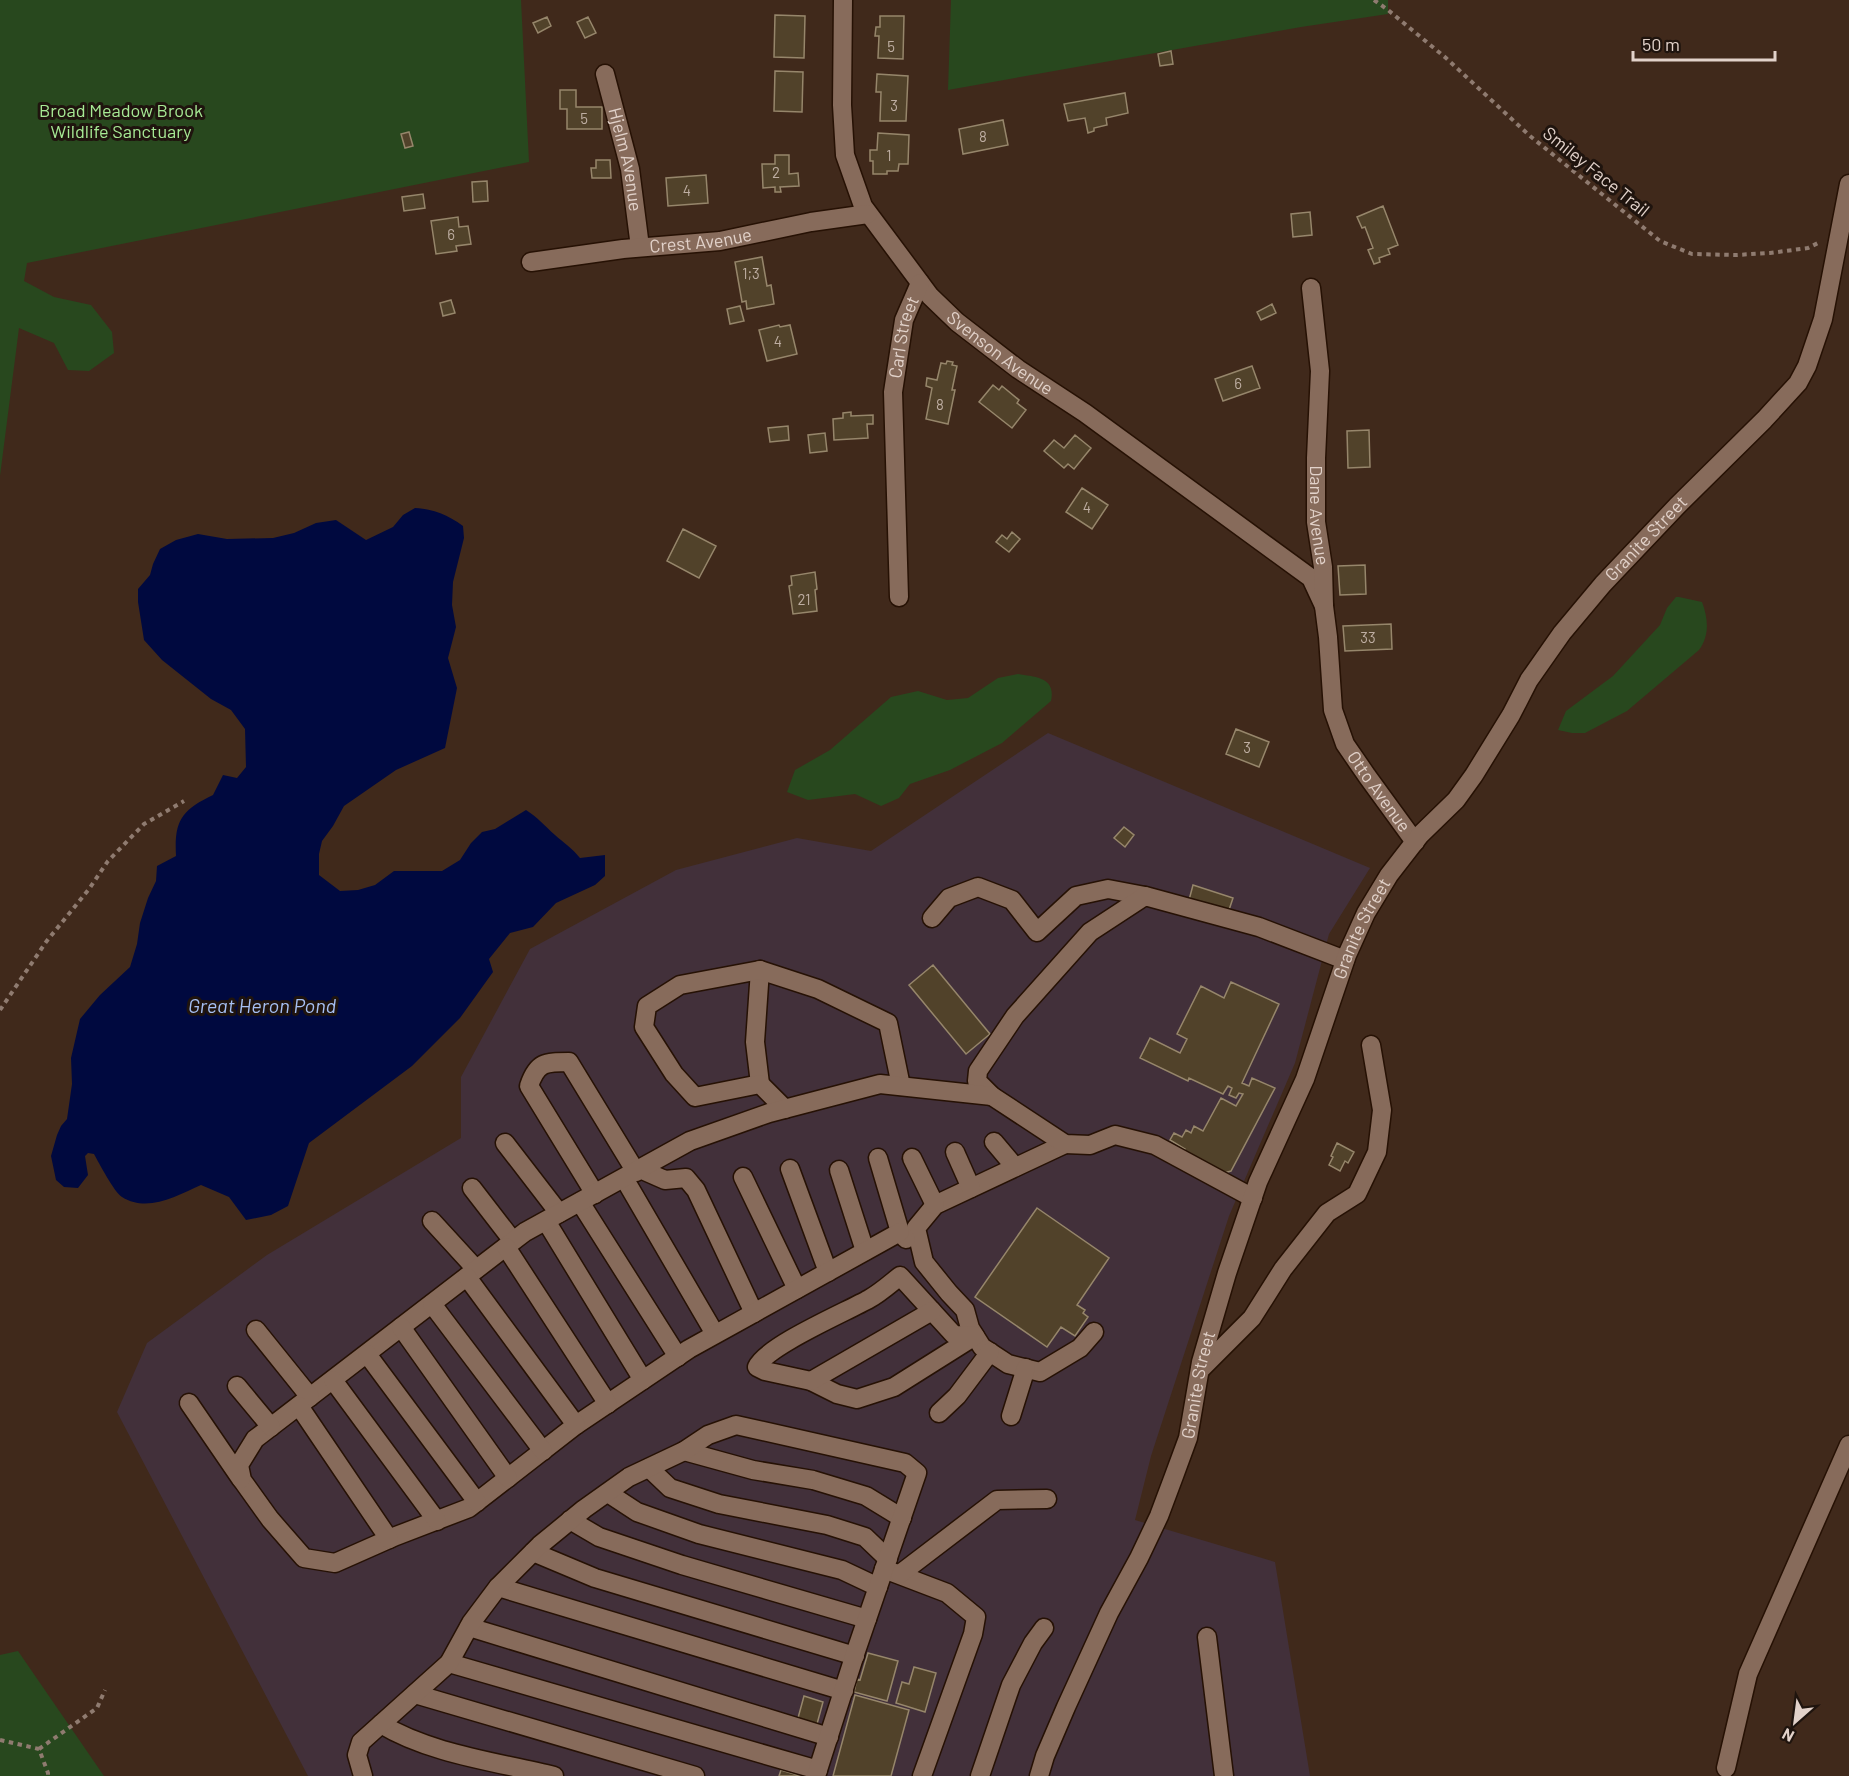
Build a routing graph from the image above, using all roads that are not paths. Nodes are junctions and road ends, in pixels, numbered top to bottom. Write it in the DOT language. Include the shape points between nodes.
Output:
graph roads {
  1 [pos="843,0"];
  2 [pos="605,74"];
  3 [pos="1849,184"];
  4 [pos="868,214"];
  5 [pos="640,247"];
  6 [pos="531,262"];
  7 [pos="920,283"];
  8 [pos="1311,288"];
  9 [pos="899,597"];
  10 [pos="1324,606"];
  11 [pos="1344,740"];
  12 [pos="1415,842"];
  13 [pos="1145,896"];
  14 [pos="932,918"];
  15 [pos="1345,960"];
  16 [pos="760,970"];
  17 [pos="1371,1045"];
  18 [pos="760,1084"];
  19 [pos="901,1086"];
  20 [pos="992,1096"];
  21 [pos="785,1109"];
  22 [pos="994,1142"];
  23 [pos="505,1143"];
  24 [pos="1065,1144"];
  25 [pos="955,1152"];
  26 [pos="878,1158"];
  27 [pos="912,1158"];
  28 [pos="1015,1167"];
  29 [pos="790,1168"];
  30 [pos="839,1170"];
  31 [pos="633,1173"];
  32 [pos="743,1178"];
  33 [pos="472,1188"];
  34 [pos="971,1188"];
  35 [pos="588,1198"];
  36 [pos="1252,1198"];
  37 [pos="935,1205"];
  38 [pos="552,1217"];
  39 [pos="432,1221"];
  40 [pos="900,1232"];
  41 [pos="509,1244"];
  42 [pos="865,1251"];
  43 [pos="924,1262"];
  44 [pos="828,1272"];
  45 [pos="471,1273"];
  46 [pos="797,1288"];
  47 [pos="432,1304"];
  48 [pos="932,1311"];
  49 [pos="754,1313"];
  50 [pos="401,1327"];
  51 [pos="256,1330"];
  52 [pos="1094,1332"];
  53 [pos="715,1334"];
  54 [pos="975,1336"];
  55 [pos="990,1352"];
  56 [pos="367,1354"];
  57 [pos="678,1357"];
  58 [pos="1026,1368"];
  59 [pos="1200,1370"];
  60 [pos="333,1380"];
  61 [pos="643,1380"];
  62 [pos="811,1382"];
  63 [pos="237,1386"];
  64 [pos="304,1402"];
  65 [pos="189,1403"];
  66 [pos="608,1404"];
  67 [pos="939,1413"];
  68 [pos="1011,1416"];
  69 [pos="576,1425"];
  70 [pos="271,1427"];
  71 [pos="1849,1445"];
  72 [pos="543,1451"];
  73 [pos="684,1451"];
  74 [pos="649,1468"];
  75 [pos="508,1478"];
  76 [pos="242,1480"];
  77 [pos="608,1493"];
  78 [pos="1047,1499"];
  79 [pos="477,1502"];
  80 [pos="902,1518"];
  81 [pos="570,1520"];
  82 [pos="437,1521"];
  83 [pos="389,1539"];
  84 [pos="533,1552"];
  85 [pos="891,1567"];
  86 [pos="498,1587"];
  87 [pos="878,1587"];
  88 [pos="867,1619"];
  89 [pos="469,1627"];
  90 [pos="1044,1628"];
  91 [pos="1207,1637"];
  92 [pos="855,1656"];
  93 [pos="449,1663"];
  94 [pos="844,1691"];
  95 [pos="415,1694"];
  96 [pos="381,1724"];
  97 [pos="829,1737"];
  98 [pos="1726,1768"];
  99 [pos="817,1773"];
  100 [pos="365,1776"];
  101 [pos="554,1776"];
  102 [pos="695,1776"];
  103 [pos="922,1776"];
  104 [pos="980,1776"];
  105 [pos="1039,1776"];
  106 [pos="1224,1776"];
  1 -- 4 [label="street, Svenson Avenue" via="845,154"];
  2 -- 5 [label="street, Hjelm Avenue" via="630,169"];
  3 -- 12 [label="street, Granite Street" via="1823,320 1798,383 1677,506 1562,633 1456,801"];
  4 -- 5 [label="street, Crest Avenue" via="720,241"];
  4 -- 7 [label="street, Svenson Avenue"];
  5 -- 6 [label="street, Crest Avenue"];
  7 -- 9 [label="street, Carl Street" via="904,320 893,392"];
  7 -- 10 [label="street, Svenson Avenue" via="957,322 1018,369 1085,413 1311,578"];
  8 -- 10 [label="street, Dane Avenue" via="1320,371 1316,522"];
  10 -- 11 [label="street, Dane Avenue" via="1333,710"];
  11 -- 12 [label="street, Otto Avenue"];
  12 -- 15 [label="street, Granite Street" via="1366,913"];
  13 -- 14 [label="street" via="1108,889 1076,896 1037,932 1012,900 978,887 949,898"];
  13 -- 15 [label="street" via="1259,927"];
  13 -- 20 [label="street" via="1090,932 1015,1016 978,1071 977,1082"];
  15 -- 36 [label="street, Granite Street" via="1305,1078"];
  16 -- 18 [label="street" via="755,1042"];
  16 -- 18 [label="street" via="680,985 647,1006 644,1027 674,1074 695,1097"];
  16 -- 19 [label="street" via="818,989 888,1023"];
  17 -- 59 [label="street" via="1382,1110 1377,1152 1357,1194 1327,1213 1283,1269 1252,1318"];
  18 -- 21 [label="street"];
  19 -- 20 [label="street"];
  19 -- 21 [label="street" via="880,1084"];
  20 -- 24 [label="street"];
  21 -- 31 [label="street" via="690,1141"];
  22 -- 28 [label="street"];
  23 -- 38 [label="street"];
  24 -- 28 [label="street"];
  24 -- 36 [label="street" via="1089,1145 1115,1135 1155,1145"];
  25 -- 34 [label="street"];
  26 -- 40 [label="street"];
  27 -- 37 [label="street"];
  28 -- 34 [label="street"];
  29 -- 44 [label="street"];
  30 -- 42 [label="street"];
  31 -- 35 [label="street"];
  31 -- 35 [label="street" via="569,1062 547,1062 534,1073 529,1086"];
  31 -- 49 [label="street" via="665,1180 686,1178 696,1190"];
  31 -- 53 [label="street"];
  32 -- 46 [label="street"];
  33 -- 41 [label="street"];
  34 -- 37 [label="street"];
  35 -- 38 [label="street"];
  35 -- 57 [label="street"];
  36 -- 59 [label="street, Granite Street"];
  37 -- 43 [label="street" via="916,1228"];
  38 -- 41 [label="street"];
  38 -- 61 [label="street"];
  39 -- 45 [label="street"];
  40 -- 42 [label="street"];
  40 -- 43 [label="street"];
  41 -- 45 [label="street"];
  41 -- 66 [label="street"];
  42 -- 44 [label="street"];
  43 -- 54 [label="street" via="965,1310"];
  44 -- 46 [label="street"];
  45 -- 47 [label="street"];
  45 -- 69 [label="street"];
  46 -- 49 [label="street"];
  47 -- 50 [label="street"];
  47 -- 72 [label="street"];
  48 -- 54 [label="street" via="954,1335"];
  48 -- 62 [label="street"];
  48 -- 62 [label="street" via="900,1276 872,1298 781,1346 760,1360 757,1367"];
  49 -- 53 [label="street"];
  50 -- 56 [label="street"];
  50 -- 75 [label="street"];
  51 -- 64 [label="street"];
  52 -- 58 [label="street" via="1080,1348 1040,1372"];
  53 -- 57 [label="street"];
  54 -- 55 [label="street"];
  54 -- 62 [label="street" via="894,1387 857,1399"];
  55 -- 58 [label="street" via="1008,1364"];
  55 -- 67 [label="street"];
  56 -- 60 [label="street"];
  56 -- 79 [label="street"];
  57 -- 61 [label="street"];
  58 -- 68 [label="street"];
  59 -- 105 [label="street, Granite Street" via="1188,1438 1159,1516 1092,1650"];
  60 -- 64 [label="street"];
  60 -- 82 [label="street"];
  61 -- 66 [label="street"];
  63 -- 70 [label="street"];
  64 -- 70 [label="street"];
  64 -- 83 [label="street"];
  65 -- 76 [label="street"];
  66 -- 69 [label="street"];
  69 -- 72 [label="street"];
  70 -- 76 [label="street" via="255,1439 239,1465"];
  71 -- 98 [label="street" via="1748,1674"];
  72 -- 75 [label="street"];
  73 -- 74 [label="street"];
  73 -- 80 [label="street" via="856,1492"];
  73 -- 80 [label="street" via="708,1435 736,1425 905,1463 917,1473"];
  74 -- 77 [label="street"];
  74 -- 85 [label="street" via="670,1488 719,1504 827,1525 866,1537"];
  75 -- 79 [label="street"];
  76 -- 83 [label="street" via="304,1558 335,1563"];
  77 -- 81 [label="street"];
  77 -- 87 [label="street" via="638,1512 699,1534 842,1570"];
  78 -- 85 [label="street" via="997,1500"];
  79 -- 82 [label="street"];
  80 -- 85 [label="street"];
  81 -- 84 [label="street"];
  81 -- 88 [label="street" via="598,1537 682,1565"];
  82 -- 83 [label="street"];
  84 -- 86 [label="street"];
  84 -- 92 [label="street" via="595,1578"];
  85 -- 87 [label="street"];
  85 -- 103 [label="street" via="947,1593 976,1617"];
  86 -- 89 [label="street"];
  86 -- 94 [label="street"];
  87 -- 88 [label="street"];
  88 -- 92 [label="street"];
  89 -- 93 [label="street"];
  89 -- 97 [label="street"];
  90 -- 104 [label="street" via="1011,1685"];
  91 -- 106 [label="street"];
  92 -- 94 [label="street"];
  93 -- 95 [label="street"];
  93 -- 99 [label="street"];
  94 -- 97 [label="street"];
  95 -- 96 [label="street"];
  95 -- 102 [label="street"];
  96 -- 100 [label="street" via="361,1742 357,1755"];
  96 -- 101 [label="street" via="427,1746"];
  97 -- 99 [label="street"];
}
